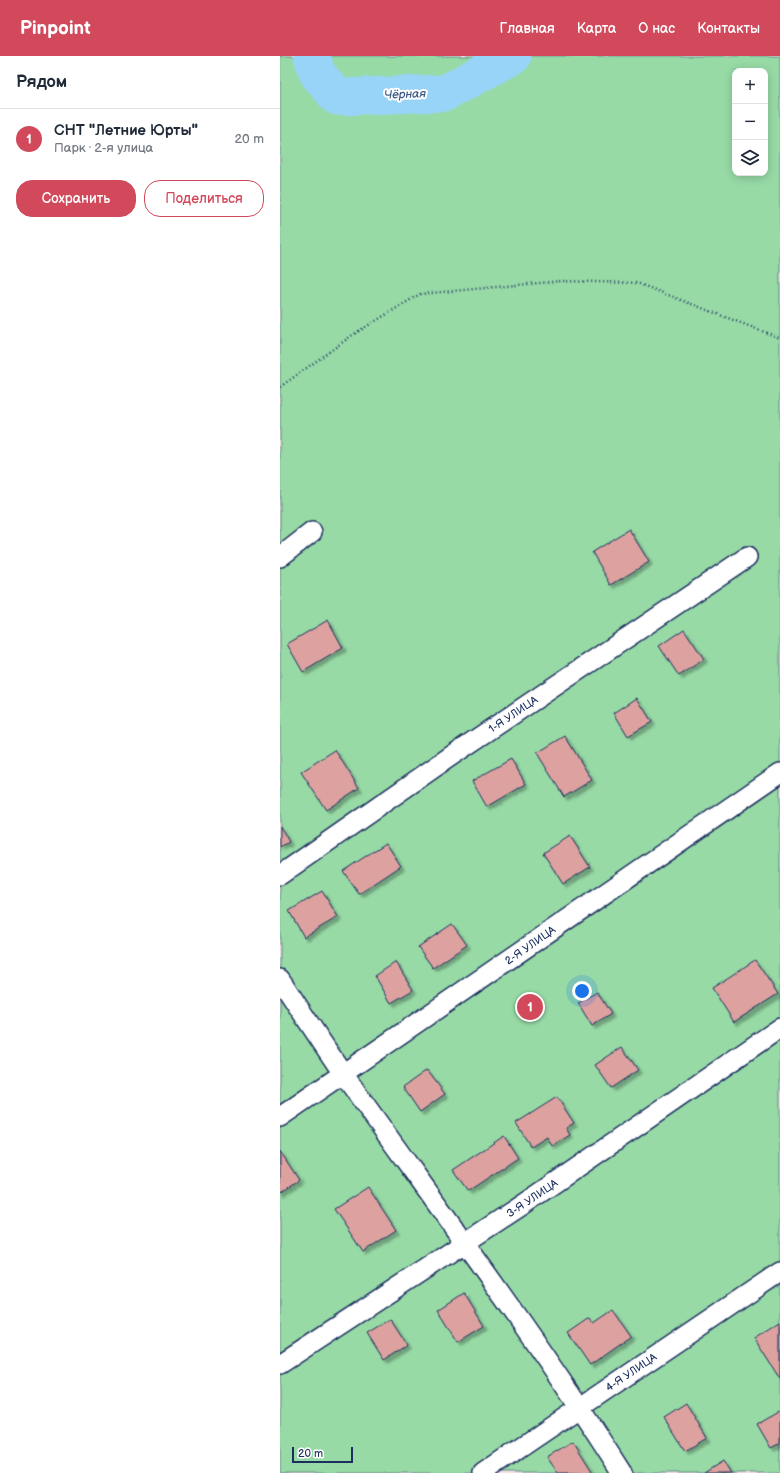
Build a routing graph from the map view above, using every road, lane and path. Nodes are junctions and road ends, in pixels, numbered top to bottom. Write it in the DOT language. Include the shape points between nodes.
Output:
graph roads {
  1 [pos="780,338"];
  2 [pos="280,387"];
  3 [pos="312,532"];
  4 [pos="280,557"];
  5 [pos="747,557"];
  6 [pos="780,773"];
  7 [pos="280,875"];
  8 [pos="280,979"];
  9 [pos="780,1028"];
  10 [pos="343,1074"];
  11 [pos="280,1118"];
  12 [pos="465,1242"];
  13 [pos="780,1272"];
  14 [pos="280,1364"];
  15 [pos="580,1406"];
  16 [pos="483,1473"];
  17 [pos="622,1473"];
  1 -- 2 [label="path" via="637,283 561,281 420,294 354,334"];
  3 -- 4 [label="street"];
  5 -- 7 [label="street, 1-Я УЛИЦА" via="451,756"];
  6 -- 10 [label="street, 2-Я УЛИЦА"];
  8 -- 10 [label="street"];
  9 -- 12 [label="street, 3-Я УЛИЦА"];
  10 -- 11 [label="street, 2-Я УЛИЦА"];
  10 -- 12 [label="street"];
  12 -- 14 [label="street, 3-Я УЛИЦА"];
  12 -- 15 [label="street"];
  13 -- 15 [label="street, 4-Я УЛИЦА"];
  15 -- 16 [label="street, 4-Я УЛИЦА"];
  15 -- 17 [label="street"];
}
